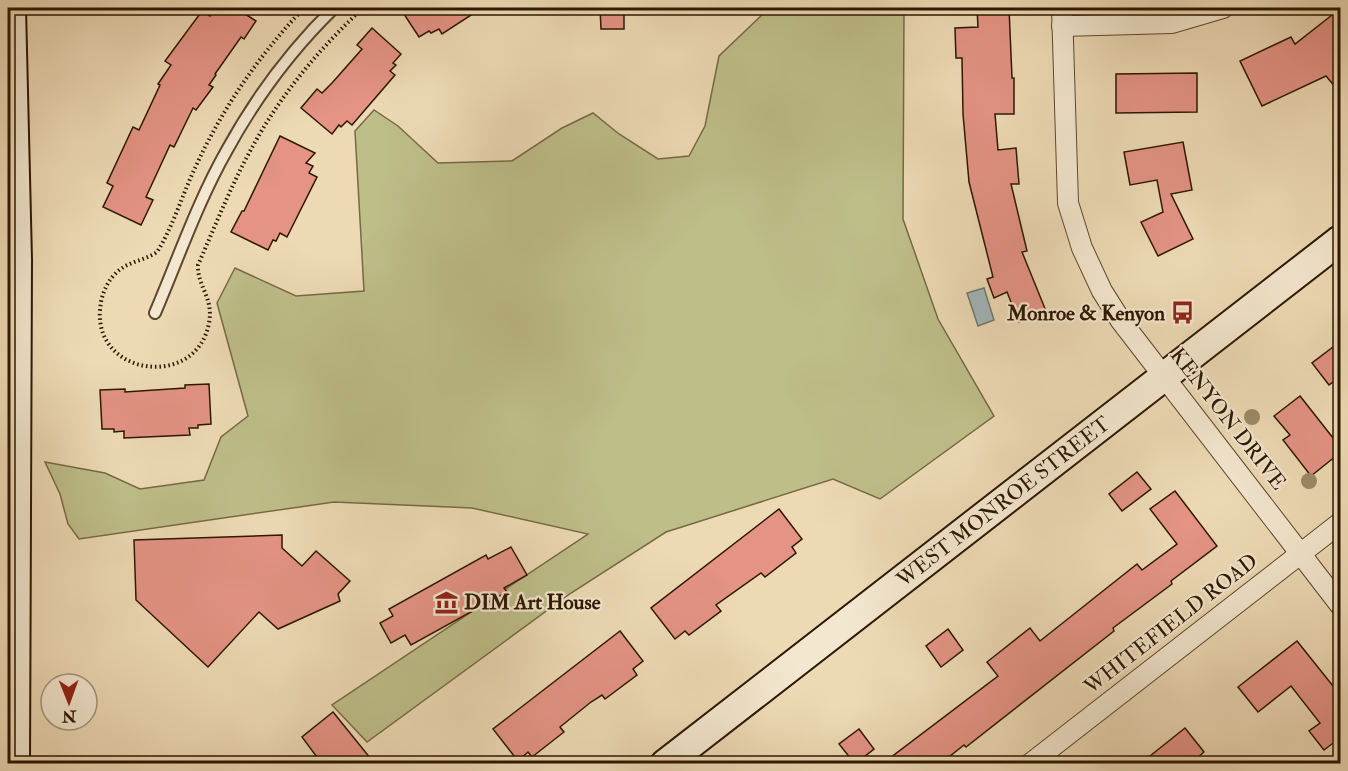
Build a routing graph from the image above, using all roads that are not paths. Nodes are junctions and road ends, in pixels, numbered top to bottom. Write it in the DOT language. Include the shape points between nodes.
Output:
graph roads {
  1 [pos="11,8"];
  2 [pos="334,8"];
  3 [pos="1223,8"];
  4 [pos="1062,17"];
  5 [pos="11,136"];
  6 [pos="1341,240"];
  7 [pos="155,313"];
  8 [pos="1164,376"];
  9 [pos="1341,523"];
  10 [pos="1301,554"];
  11 [pos="1341,605"];
  12 [pos="1043,760"];
  13 [pos="15,764"];
  14 [pos="665,764"];
  1 -- 5 [label="street"];
  2 -- 7 [label="lane" via="275,74 236,134 204,197"];
  3 -- 4 [label="street" via="1172,23"];
  4 -- 8 [label="street, KENYON DRIVE" via="1068,203 1082,248 1102,291"];
  5 -- 13 [label="street" via="17,260"];
  6 -- 8 [label="street, WEST MONROE STREET"];
  8 -- 10 [label="street, KENYON DRIVE"];
  8 -- 14 [label="street, WEST MONROE STREET"];
  9 -- 10 [label="street, WHITEFIELD ROAD"];
  10 -- 11 [label="street, KENYON DRIVE"];
  10 -- 12 [label="street, WHITEFIELD ROAD"];
}
